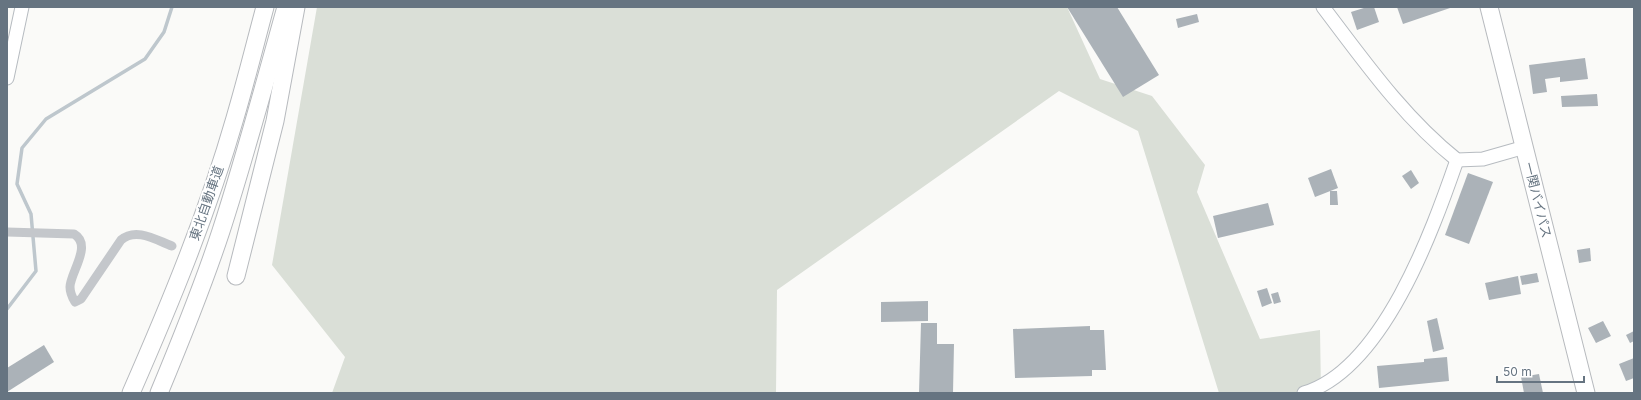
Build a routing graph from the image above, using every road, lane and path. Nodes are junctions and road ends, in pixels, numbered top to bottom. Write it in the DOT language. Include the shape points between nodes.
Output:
graph roads {
  1 [pos="22,7"];
  2 [pos="265,7"];
  3 [pos="286,7"];
  4 [pos="296,7"];
  5 [pos="1323,7"];
  6 [pos="1489,7"];
  7 [pos="7,78"];
  8 [pos="1525,147"];
  9 [pos="1457,160"];
  10 [pos="7,232"];
  11 [pos="172,246"];
  12 [pos="236,276"];
  13 [pos="131,393"];
  14 [pos="159,393"];
  15 [pos="1304,393"];
  16 [pos="1586,393"];
  1 -- 7 [label="street"];
  2 -- 13 [label="highway, 東北自動車道" via="235,119 200,223"];
  3 -- 14 [label="highway, 東北自動車道" via="255,121 220,233 186,329"];
  4 -- 12 [label="highway" via="275,121"];
  5 -- 9 [label="street" via="1354,49 1421,129"];
  6 -- 8 [label="highway, 一関バイパス"];
  8 -- 9 [label="street" via="1483,159"];
  8 -- 16 [label="highway, 一関バイパス"];
  9 -- 15 [label="street" via="1429,236 1390,314 1357,357 1336,376"];
  10 -- 11 [label="street" via="74,234 79,237 79,264 70,285 70,294 75,302 81,299 121,240 128,234 136,233"];
}
